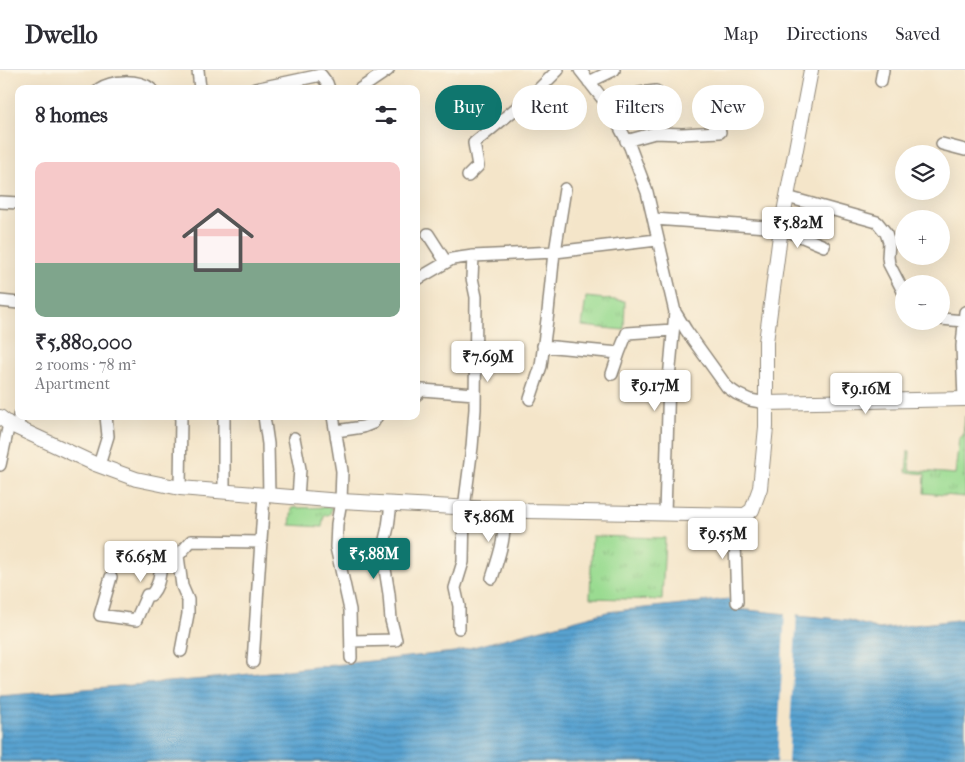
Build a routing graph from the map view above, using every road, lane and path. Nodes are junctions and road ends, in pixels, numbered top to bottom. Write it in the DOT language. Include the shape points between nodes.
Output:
graph roads {
  1 [pos="198,70"];
  2 [pos="388,70"];
  3 [pos="558,70"];
  4 [pos="580,70"];
  5 [pos="614,70"];
  6 [pos="810,70"];
  7 [pos="589,82"];
  8 [pos="105,85"];
  9 [pos="146,85"];
  10 [pos="200,85"];
  11 [pos="274,85"];
  12 [pos="327,85"];
  13 [pos="366,85"];
  14 [pos="597,92"];
  15 [pos="620,130"];
  16 [pos="720,132"];
  17 [pos="626,141"];
  18 [pos="942,144"];
  19 [pos="965,150"];
  20 [pos="468,176"];
  21 [pos="565,189"];
  22 [pos="787,197"];
  23 [pos="0,202"];
  24 [pos="15,203"];
  25 [pos="654,219"];
  26 [pos="782,228"];
  27 [pos="428,234"];
  28 [pos="657,240"];
  29 [pos="824,246"];
  30 [pos="555,252"];
  31 [pos="473,256"];
  32 [pos="446,262"];
  33 [pos="895,275"];
  34 [pos="420,278"];
  35 [pos="0,301"];
  36 [pos="15,303"];
  37 [pos="675,312"];
  38 [pos="965,316"];
  39 [pos="950,318"];
  40 [pos="673,330"];
  41 [pos="544,346"];
  42 [pos="619,353"];
  43 [pos="612,374"];
  44 [pos="420,392"];
  45 [pos="475,394"];
  46 [pos="530,399"];
  47 [pos="964,399"];
  48 [pos="766,403"];
  49 [pos="106,420"];
  50 [pos="181,420"];
  51 [pos="224,420"];
  52 [pos="265,420"];
  53 [pos="334,420"];
  54 [pos="375,420"];
  55 [pos="12,421"];
  56 [pos="336,431"];
  57 [pos="294,438"];
  58 [pos="0,461"];
  59 [pos="99,466"];
  60 [pos="180,488"];
  61 [pos="224,492"];
  62 [pos="266,495"];
  63 [pos="298,498"];
  64 [pos="342,501"];
  65 [pos="390,504"];
  66 [pos="464,508"];
  67 [pos="504,510"];
  68 [pos="665,514"];
  69 [pos="731,516"];
  70 [pos="261,542"];
  71 [pos="178,559"];
  72 [pos="110,578"];
  73 [pos="492,578"];
  74 [pos="737,602"];
  75 [pos="459,628"];
  76 [pos="351,641"];
  77 [pos="181,651"];
  78 [pos="351,658"];
  79 [pos="253,662"];
  1 -- 10 [label="street"];
  2 -- 13 [label="street"];
  3 -- 20 [label="street" via="474,143 478,166"];
  4 -- 7 [label="street"];
  5 -- 7 [label="street"];
  6 -- 22 [label="main road"];
  7 -- 14 [label="street"];
  8 -- 9 [label="street" via="135,82"];
  11 -- 12 [label="street" via="321,75"];
  15 -- 17 [label="street"];
  16 -- 17 [label="street" via="655,133"];
  17 -- 25 [label="street"];
  18 -- 19 [label="street"];
  21 -- 30 [label="street"];
  22 -- 26 [label="main road"];
  22 -- 33 [label="street" via="877,222 886,233 889,264"];
  23 -- 24 [label="street"];
  25 -- 26 [label="street"];
  25 -- 28 [label="street"];
  26 -- 29 [label="street"];
  26 -- 48 [label="main road" via="766,342"];
  27 -- 32 [label="street"];
  28 -- 30 [label="street"];
  28 -- 37 [label="street"];
  30 -- 31 [label="street"];
  30 -- 41 [label="street"];
  31 -- 32 [label="street"];
  31 -- 45 [label="street"];
  32 -- 34 [label="street"];
  35 -- 36 [label="street"];
  37 -- 40 [label="street"];
  37 -- 48 [label="street" via="727,387 750,400"];
  38 -- 39 [label="street"];
  38 -- 47 [label="street" via="962,346"];
  40 -- 42 [label="street" via="626,332"];
  40 -- 68 [label="street"];
  41 -- 42 [label="street"];
  41 -- 46 [label="street"];
  42 -- 43 [label="street"];
  44 -- 45 [label="street"];
  45 -- 66 [label="street"];
  47 -- 48 [label="main road"];
  48 -- 69 [label="main road" via="760,488 752,510 745,515"];
  49 -- 59 [label="street" via="108,436"];
  50 -- 60 [label="street"];
  51 -- 61 [label="street"];
  52 -- 62 [label="street" via="268,444"];
  53 -- 56 [label="street"];
  54 -- 56 [label="street" via="363,427"];
  55 -- 58 [label="street"];
  55 -- 59 [label="main road"];
  56 -- 64 [label="street" via="342,471"];
  57 -- 63 [label="street" via="300,470"];
  59 -- 60 [label="main road"];
  60 -- 61 [label="main road"];
  61 -- 62 [label="main road"];
  62 -- 63 [label="main road"];
  62 -- 70 [label="street"];
  63 -- 64 [label="main road"];
  64 -- 65 [label="main road"];
  64 -- 76 [label="street" via="336,547 350,610"];
  65 -- 66 [label="main road"];
  65 -- 76 [label="street" via="384,544 385,569 396,640"];
  66 -- 67 [label="main road"];
  66 -- 75 [label="street" via="463,562 455,588"];
  67 -- 68 [label="main road"];
  67 -- 73 [label="street" via="506,525"];
  68 -- 69 [label="main road"];
  69 -- 74 [label="street" via="736,543"];
  70 -- 71 [label="street" via="191,541"];
  70 -- 79 [label="street"];
  71 -- 72 [label="street" via="164,560 157,587 147,595 136,620 100,615"];
  71 -- 77 [label="street" via="182,586 188,600"];
  76 -- 78 [label="street"];
}
